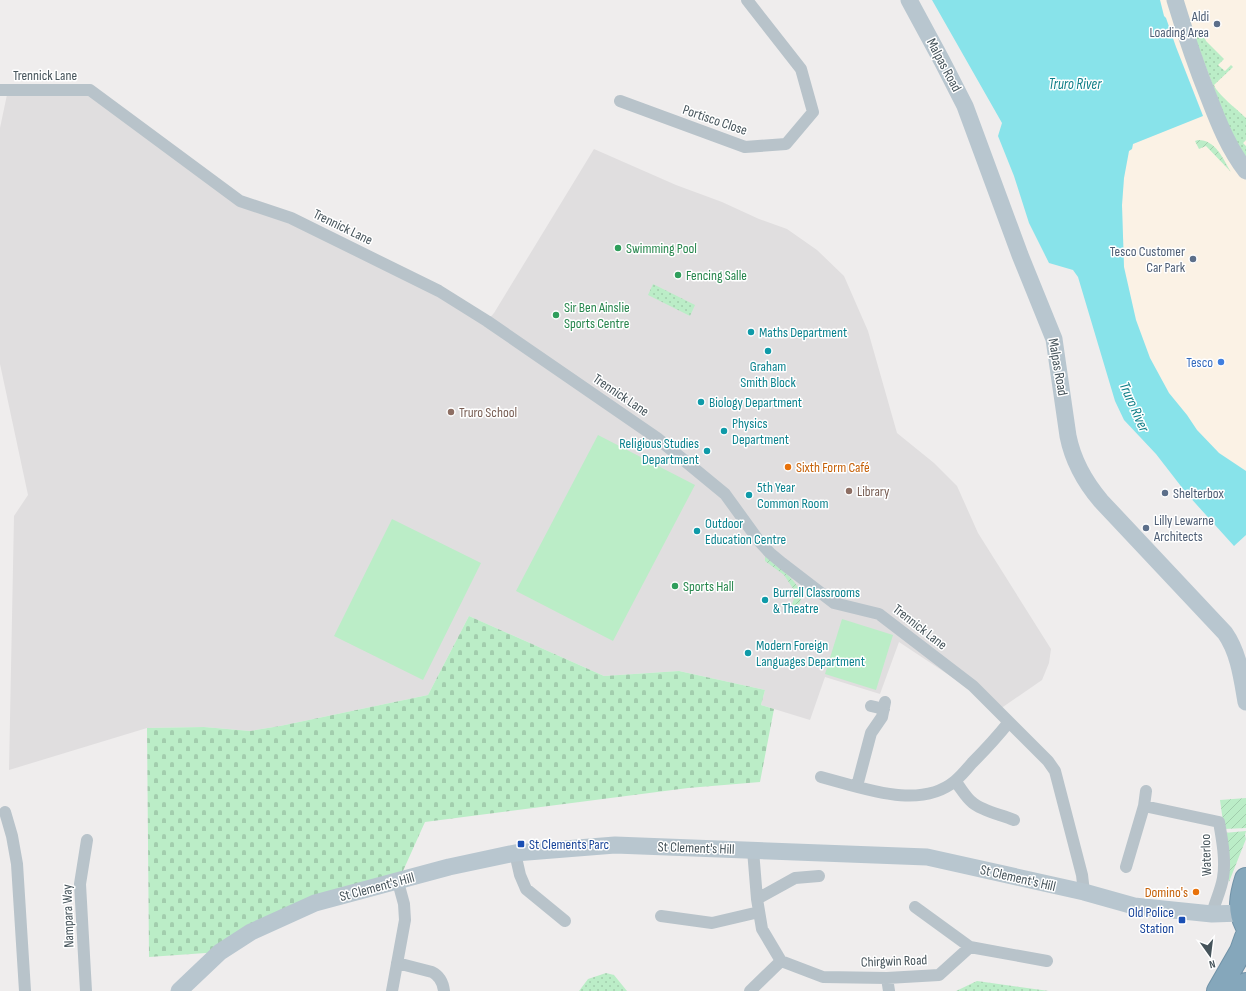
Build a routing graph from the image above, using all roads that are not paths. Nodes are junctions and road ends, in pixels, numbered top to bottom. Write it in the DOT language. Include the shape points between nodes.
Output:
graph roads {
  1 [pos="747,0"];
  2 [pos="909,0"];
  3 [pos="1175,0"];
  4 [pos="0,90"];
  5 [pos="620,102"];
  6 [pos="1246,171"];
  7 [pos="1246,702"];
  8 [pos="871,706"];
  9 [pos="1008,722"];
  10 [pos="821,777"];
  11 [pos="955,781"];
  12 [pos="857,786"];
  13 [pos="1146,791"];
  14 [pos="1144,806"];
  15 [pos="5,812"];
  16 [pos="1014,820"];
  17 [pos="87,840"];
  18 [pos="753,850"];
  19 [pos="515,853"];
  20 [pos="1126,867"];
  21 [pos="819,876"];
  22 [pos="1246,879"];
  23 [pos="398,882"];
  24 [pos="1084,892"];
  25 [pos="757,899"];
  26 [pos="915,907"];
  27 [pos="759,912"];
  28 [pos="1212,914"];
  29 [pos="661,916"];
  30 [pos="1244,919"];
  31 [pos="565,921"];
  32 [pos="1246,937"];
  33 [pos="970,947"];
  34 [pos="781,960"];
  35 [pos="1047,961"];
  36 [pos="397,963"];
  37 [pos="887,978"];
  38 [pos="1246,984"];
  39 [pos="25,991"];
  40 [pos="86,991"];
  41 [pos="179,991"];
  42 [pos="392,991"];
  43 [pos="444,991"];
  44 [pos="750,991"];
  45 [pos="889,991"];
  46 [pos="1218,991"];
  47 [pos="1241,991"];
  1 -- 5 [label="street, Portisco Close" via="801,70 813,112 786,144 745,147"];
  2 -- 7 [label="street, Malpas Road" via="965,106 1017,248 1054,339 1070,448 1079,470 1101,501 1225,633 1236,656"];
  3 -- 6 [label="street" via="1189,47 1219,124"];
  4 -- 9 [label="street, Trennick Lane" via="90,90 240,201 291,218 439,291 487,321 651,434 725,494 759,541 782,563 834,603 879,614 973,686"];
  8 -- 12 [label="street" via="885,706 882,717 871,732"];
  9 -- 11 [label="street"];
  9 -- 24 [label="street, Trennick Lane" via="1048,761 1054,771 1082,875"];
  10 -- 12 [label="street"];
  11 -- 12 [label="street" via="936,791 916,796 893,795"];
  11 -- 16 [label="street" via="973,804"];
  13 -- 14 [label="street"];
  14 -- 20 [label="street"];
  14 -- 28 [label="street, Waterloo" via="1219,822 1224,872"];
  15 -- 39 [label="street" via="17,864"];
  17 -- 40 [label="street, Nampara Way" via="80,884"];
  18 -- 19 [label="street, St Clement's Hill" via="615,846"];
  18 -- 24 [label="street, St Clement's Hill" via="928,857"];
  18 -- 25 [label="street"];
  19 -- 23 [label="street, St Clement's Hill" via="449,867"];
  19 -- 31 [label="street" via="526,889"];
  21 -- 25 [label="street" via="795,878"];
  22 -- 30 [label="highway" via="1241,901"];
  23 -- 36 [label="street" via="406,920"];
  23 -- 41 [label="street, St Clement's Hill" via="315,903 251,932 220,952"];
  24 -- 28 [label="street, St Clement's Hill" via="1134,906"];
  25 -- 27 [label="street"];
  26 -- 33 [label="street"];
  27 -- 29 [label="street" via="712,923"];
  27 -- 34 [label="street" via="762,929"];
  28 -- 30 [label="street, St Clement's Hill"];
  32 -- 46 [label="highway" via="1242,951"];
  33 -- 35 [label="street"];
  33 -- 37 [label="street, Chirgwin Road" via="939,975"];
  34 -- 37 [label="street, Chirgwin Road" via="823,976"];
  34 -- 44 [label="street"];
  36 -- 42 [label="street"];
  36 -- 43 [label="street" via="436,974 442,982"];
  37 -- 45 [label="street"];
  38 -- 47 [label="highway"];
}
